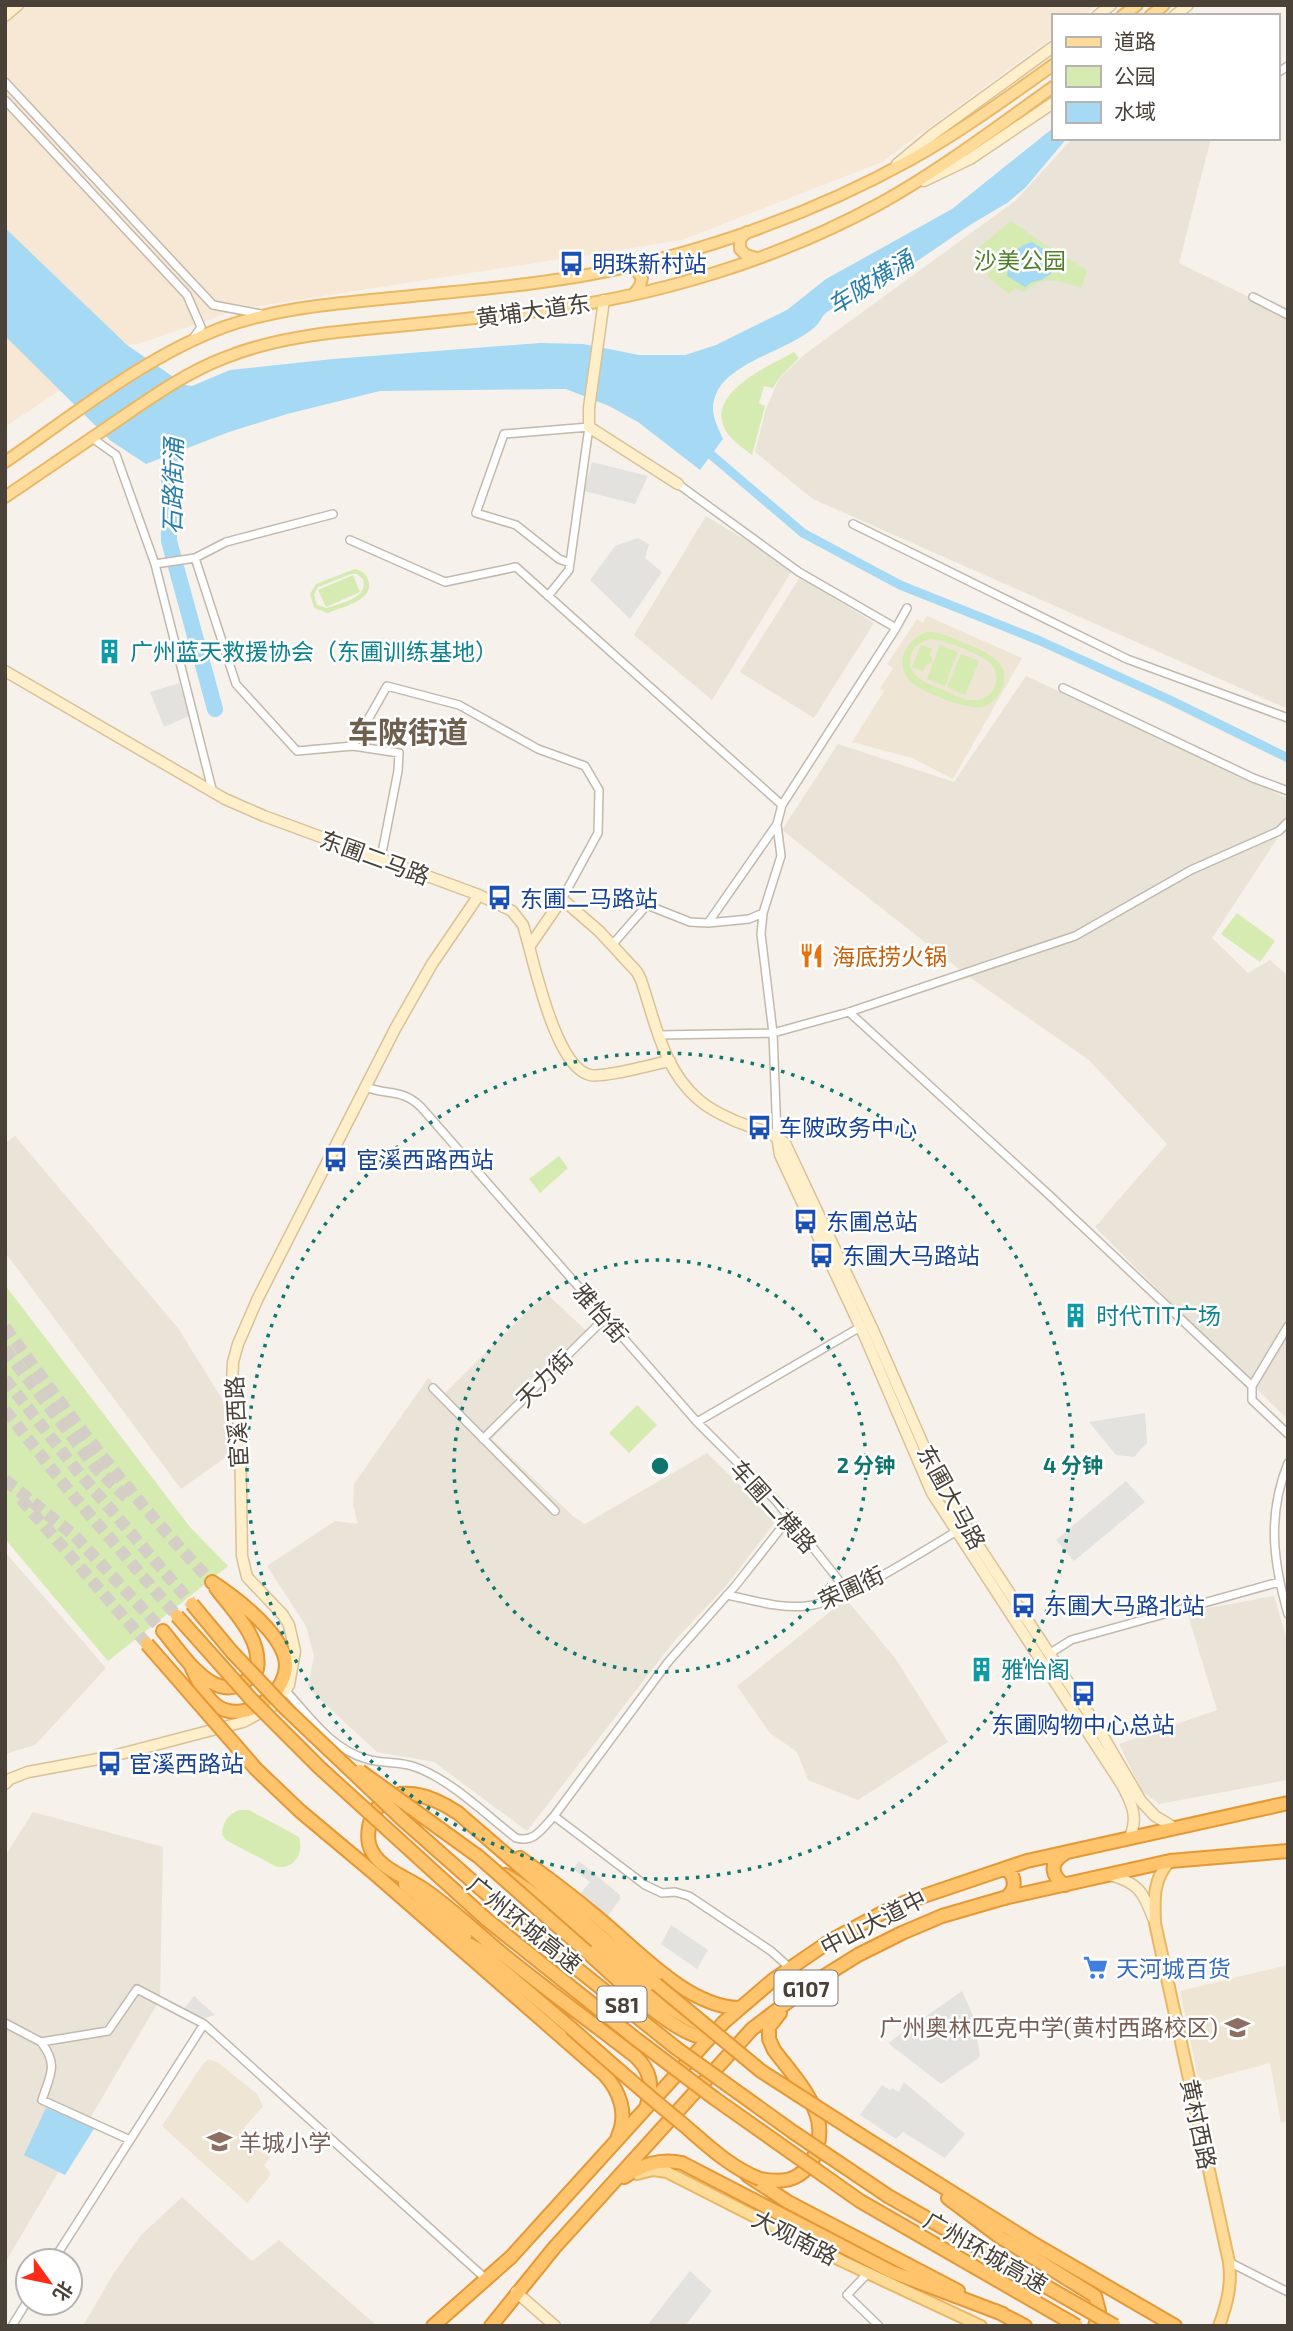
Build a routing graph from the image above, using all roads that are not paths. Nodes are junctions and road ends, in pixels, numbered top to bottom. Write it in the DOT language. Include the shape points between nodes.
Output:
graph roads {
  1 [pos="19,5"];
  2 [pos="5,16"];
  3 [pos="1052,48"];
  4 [pos="1052,66"];
  5 [pos="5,82"];
  6 [pos="1052,88"];
  7 [pos="5,100"];
  8 [pos="1052,104"];
  9 [pos="890,170"];
  10 [pos="905,189"];
  11 [pos="747,232"];
  12 [pos="757,258"];
  13 [pos="626,267"];
  14 [pos="181,273"];
  15 [pos="173,280"];
  16 [pos="634,293"];
  17 [pos="1253,297"];
  18 [pos="604,300"];
  19 [pos="265,315"];
  20 [pos="1288,315"];
  21 [pos="190,342"];
  22 [pos="589,427"];
  23 [pos="92,438"];
  24 [pos="5,462"];
  25 [pos="678,484"];
  26 [pos="5,497"];
  27 [pos="333,514"];
  28 [pos="853,524"];
  29 [pos="350,540"];
  30 [pos="195,558"];
  31 [pos="570,563"];
  32 [pos="155,564"];
  33 [pos="548,596"];
  34 [pos="907,608"];
  35 [pos="896,628"];
  36 [pos="5,671"];
  37 [pos="1063,688"];
  38 [pos="1288,718"];
  39 [pos="353,746"];
  40 [pos="1288,791"];
  41 [pos="213,793"];
  42 [pos="782,805"];
  43 [pos="1288,822"];
  44 [pos="776,824"];
  45 [pos="381,858"];
  46 [pos="479,895"];
  47 [pos="562,899"];
  48 [pos="763,913"];
  49 [pos="708,923"];
  50 [pos="612,945"];
  51 [pos="529,947"];
  52 [pos="849,1012"];
  53 [pos="773,1033"];
  54 [pos="658,1035"];
  55 [pos="670,1060"];
  56 [pos="366,1087"];
  57 [pos="777,1136"];
  58 [pos="604,1318"];
  59 [pos="865,1324"];
  60 [pos="1288,1326"];
  61 [pos="1252,1386"];
  62 [pos="433,1388"];
  63 [pos="697,1422"];
  64 [pos="1288,1434"];
  65 [pos="483,1438"];
  66 [pos="1288,1463"];
  67 [pos="555,1511"];
  68 [pos="789,1518"];
  69 [pos="961,1528"];
  70 [pos="1279,1582"];
  71 [pos="849,1592"];
  72 [pos="727,1595"];
  73 [pos="192,1604"];
  74 [pos="1288,1614"];
  75 [pos="177,1616"];
  76 [pos="163,1631"];
  77 [pos="147,1644"];
  78 [pos="1049,1654"];
  79 [pos="191,1666"];
  80 [pos="286,1691"];
  81 [pos="1074,1700"];
  82 [pos="320,1743"];
  83 [pos="5,1784"];
  84 [pos="1288,1803"];
  85 [pos="554,1816"];
  86 [pos="1175,1828"];
  87 [pos="1129,1838"];
  88 [pos="491,1840"];
  89 [pos="1288,1851"];
  90 [pos="1068,1852"];
  91 [pos="1170,1861"];
  92 [pos="387,1868"];
  93 [pos="1006,1868"];
  94 [pos="1109,1875"];
  95 [pos="1065,1885"];
  96 [pos="1004,1898"];
  97 [pos="418,1911"];
  98 [pos="1155,1923"];
  99 [pos="590,1948"];
  100 [pos="479,1950"];
  101 [pos="790,1968"];
  102 [pos="653,1988"];
  103 [pos="792,1998"];
  104 [pos="739,2008"];
  105 [pos="5,2023"];
  106 [pos="204,2024"];
  107 [pos="708,2033"];
  108 [pos="41,2042"];
  109 [pos="646,2111"];
  110 [pos="862,2136"];
  111 [pos="130,2140"];
  112 [pos="616,2140"];
  113 [pos="744,2172"];
  114 [pos="609,2187"];
  115 [pos="62,2247"];
  116 [pos="1229,2262"];
  117 [pos="868,2273"];
  118 [pos="486,2279"];
  119 [pos="1288,2291"];
  120 [pos="516,2292"];
  121 [pos="1003,2314"];
  122 [pos="433,2326"];
  123 [pos="491,2326"];
  124 [pos="555,2326"];
  125 [pos="879,2326"];
  126 [pos="981,2326"];
  127 [pos="1025,2326"];
  128 [pos="1077,2326"];
  129 [pos="1095,2326"];
  130 [pos="1115,2326"];
  131 [pos="1175,2326"];
  132 [pos="1219,2326"];
  1 -- 2 [label="street"];
  3 -- 9 [label="street"];
  4 -- 9 [label="main road, 黄埔大道东"];
  5 -- 14 [label="street"];
  6 -- 10 [label="main road, 黄埔大道东"];
  7 -- 15 [label="street"];
  8 -- 10 [label="street" via="970,159"];
  9 -- 11 [label="main road, 黄埔大道东"];
  10 -- 12 [label="main road, 黄埔大道东" via="863,213"];
  11 -- 12 [label="main road" via="740,239 740,248"];
  11 -- 13 [label="main road, 黄埔大道东"];
  12 -- 16 [label="main road, 黄埔大道东"];
  13 -- 16 [label="main road" via="642,278"];
  13 -- 19 [label="main road, 黄埔大道东" via="535,283"];
  14 -- 15 [label="street" via="186,284"];
  14 -- 19 [label="street" via="213,305"];
  15 -- 21 [label="street" via="187,295 201,327"];
  16 -- 18 [label="main road, 黄埔大道东"];
  17 -- 20 [label="street"];
  18 -- 22 [label="street"];
  18 -- 23 [label="main road, 黄埔大道东" via="296,337 258,346 179,379"];
  19 -- 21 [label="main road, 黄埔大道东"];
  21 -- 24 [label="main road, 黄埔大道东"];
  22 -- 25 [label="street"];
  22 -- 31 [label="street"];
  22 -- 31 [label="street" via="504,434 476,513 516,525"];
  23 -- 26 [label="main road, 黄埔大道东"];
  23 -- 32 [label="street" via="116,455"];
  25 -- 35 [label="street" via="799,572"];
  27 -- 30 [label="street" via="226,542"];
  28 -- 38 [label="street" via="1128,659"];
  29 -- 33 [label="street" via="445,582 516,567"];
  30 -- 32 [label="street"];
  30 -- 39 [label="street" via="236,684 297,751"];
  31 -- 33 [label="street"];
  32 -- 41 [label="street"];
  33 -- 42 [label="street"];
  34 -- 35 [label="street"];
  35 -- 42 [label="street"];
  36 -- 41 [label="street, 东圃二马路"];
  37 -- 40 [label="street"];
  39 -- 45 [label="street" via="399,753"];
  39 -- 47 [label="street" via="387,686 459,705 538,749 585,766 599,790 598,833"];
  41 -- 45 [label="street, 东圃二马路"];
  42 -- 44 [label="street"];
  43 -- 52 [label="street" via="1279,831 1191,870 1075,936"];
  44 -- 48 [label="street" via="781,856"];
  44 -- 49 [label="street"];
  45 -- 46 [label="street, 东圃二马路"];
  46 -- 51 [label="street, 东圃二马路" via="519,916"];
  46 -- 56 [label="street, 宦溪西路" via="423,978"];
  47 -- 50 [label="street"];
  47 -- 51 [label="street"];
  48 -- 49 [label="street"];
  48 -- 53 [label="street" via="761,934"];
  49 -- 50 [label="street" via="690,922 647,905"];
  50 -- 54 [label="street" via="641,980"];
  51 -- 55 [label="street, 东圃二马路" via="549,1018 579,1068 598,1075"];
  52 -- 53 [label="street"];
  52 -- 61 [label="street"];
  53 -- 54 [label="street"];
  53 -- 57 [label="street"];
  54 -- 55 [label="street"];
  55 -- 57 [label="street" via="700,1101 743,1125"];
  56 -- 58 [label="street, 雅怡街" via="404,1094 421,1107"];
  56 -- 80 [label="street, 宦溪西路" via="253,1310 233,1362 240,1432 242,1556 247,1577 289,1625 295,1651"];
  57 -- 59 [label="street, 东圃大马路" via="780,1155"];
  58 -- 63 [label="street, 雅怡街"];
  58 -- 65 [label="street, 天力街"];
  59 -- 63 [label="street"];
  59 -- 69 [label="street, 东圃大马路"];
  60 -- 61 [label="street"];
  61 -- 64 [label="street" via="1252,1400"];
  62 -- 65 [label="street"];
  63 -- 68 [label="street, 车圃二横路"];
  65 -- 67 [label="street"];
  66 -- 70 [label="street" via="1275,1502"];
  68 -- 71 [label="street, 车圃二横路"];
  68 -- 72 [label="street"];
  69 -- 71 [label="street, 荣圃街"];
  69 -- 78 [label="street, 东圃大马路"];
  69 -- 81 [label="street, 东圃大马路"];
  70 -- 74 [label="street"];
  70 -- 78 [label="street" via="1071,1640"];
  71 -- 72 [label="street, 荣圃街" via="817,1604 788,1607"];
  72 -- 85 [label="street" via="668,1662"];
  73 -- 82 [label="highway, 广州环城高速 / S81, bridge"];
  75 -- 128 [label="highway, 广州环城高速 / S81, bridge" via="328,1776 486,1919 636,2039 860,2201"];
  76 -- 79 [label="highway"];
  77 -- 97 [label="highway, bridge" via="256,1769"];
  78 -- 81 [label="street, 东圃大马路"];
  79 -- 79 [label="highway" via="208,1698 219,1707 241,1712 253,1709 276,1690 286,1670 276,1639 232,1595 212,1582 258,1650 257,1669 244,1684 233,1687 207,1682"];
  80 -- 83 [label="street" via="273,1706 243,1722 109,1757 28,1772"];
  80 -- 85 [label="street" via="330,1739 351,1754 414,1766 516,1838 526,1841 535,1837"];
  81 -- 86 [label="street, 东圃大马路" via="1146,1807"];
  81 -- 87 [label="street, 东圃大马路" via="1129,1797 1135,1822"];
  82 -- 99 [label="highway, bridge" via="437,1826"];
  82 -- 130 [label="highway, 广州环城高速 / S81, bridge" via="494,1902 676,2048 888,2196"];
  84 -- 86 [label="highway, 中山大道中 / G107"];
  85 -- 101 [label="street" via="645,1885 662,1893 689,1896"];
  86 -- 87 [label="highway, 中山大道中 / G107"];
  87 -- 90 [label="highway, 中山大道中 / G107"];
  88 -- 92 [label="highway" via="444,1803 406,1792 376,1809 369,1830 371,1850"];
  88 -- 102 [label="highway"];
  88 -- 104 [label="highway" via="560,1887 684,1990 716,2005"];
  89 -- 91 [label="highway, 中山大道中"];
  90 -- 93 [label="highway, 中山大道中 / G107"];
  90 -- 95 [label="highway" via="1058,1857 1053,1869 1055,1878"];
  91 -- 94 [label="highway, 中山大道中 / G107"];
  91 -- 98 [label="main road, 黄村西路" via="1155,1891"];
  92 -- 100 [label="highway"];
  92 -- 109 [label="highway" via="429,1892 635,2056 650,2076"];
  93 -- 96 [label="highway" via="1014,1885"];
  93 -- 101 [label="highway, 中山大道中 / G107" via="882,1913"];
  94 -- 95 [label="highway, 中山大道中 / G107"];
  94 -- 98 [label="street" via="1143,1892"];
  95 -- 96 [label="highway, 中山大道中 / G107"];
  96 -- 103 [label="highway, 中山大道中 / G107" via="942,1916 890,1938"];
  97 -- 100 [label="highway"];
  97 -- 112 [label="highway" via="610,2081 623,2119"];
  98 -- 116 [label="main road, 黄村西路"];
  99 -- 102 [label="highway"];
  99 -- 107 [label="highway" via="672,2024 689,2034"];
  100 -- 113 [label="highway, bridge" via="637,2087"];
  101 -- 104 [label="highway, 中山大道中 / G107"];
  102 -- 107 [label="highway, bridge"];
  103 -- 113 [label="highway, bridge" via="768,2032 774,2050 816,2112 818,2144 798,2176 760,2179"];
  103 -- 114 [label="highway, 中山大道中 / G107" via="752,2029"];
  104 -- 107 [label="highway, 中山大道中 / G107"];
  105 -- 108 [label="street"];
  106 -- 108 [label="street" via="137,1989 108,2031"];
  106 -- 111 [label="street"];
  106 -- 118 [label="street"];
  107 -- 109 [label="highway, 中山大道中 / G107"];
  107 -- 110 [label="highway, bridge"];
  108 -- 111 [label="street" via="53,2065 42,2100"];
  109 -- 112 [label="highway, 中山大道中 / G107"];
  110 -- 129 [label="highway" via="1000,2237 1088,2290 1099,2303"];
  110 -- 131 [label="highway"];
  111 -- 115 [label="street"];
  112 -- 118 [label="highway, 中山大道中 / G107"];
  113 -- 121 [label="highway, bridge" via="788,2202"];
  114 -- 117 [label="main road, 大观南路" via="642,2172 667,2172"];
  114 -- 120 [label="highway, 中山大道中 / G107"];
  114 -- 121 [label="highway" via="642,2166 674,2161 892,2272"];
  116 -- 119 [label="street"];
  116 -- 132 [label="main road, 黄村西路" via="1229,2297"];
  117 -- 125 [label="street" via="847,2295"];
  117 -- 126 [label="main road, 大观南路"];
  118 -- 122 [label="highway, 中山大道中 / G107"];
  120 -- 123 [label="highway, 中山大道中 / G107"];
  120 -- 124 [label="street"];
  121 -- 127 [label="highway"];
}
